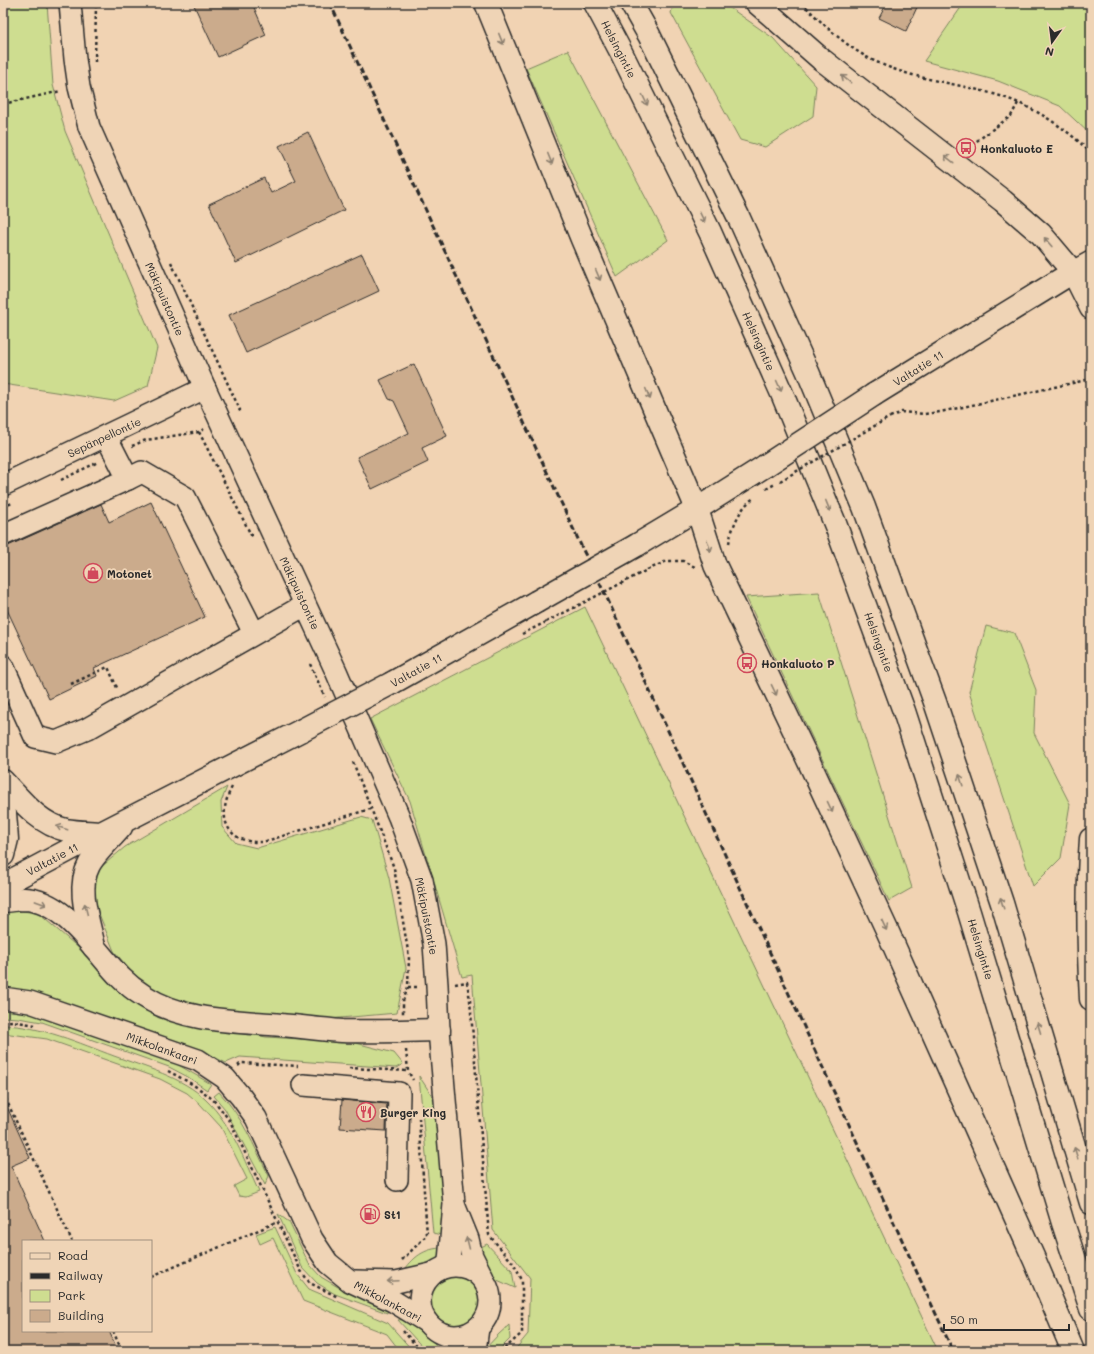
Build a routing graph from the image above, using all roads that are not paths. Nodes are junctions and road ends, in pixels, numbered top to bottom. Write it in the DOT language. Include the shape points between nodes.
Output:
graph roads {
  1 [pos="70,3"];
  2 [pos="486,3"];
  3 [pos="595,3"];
  4 [pos="631,3"];
  5 [pos="758,3"];
  6 [pos="1082,267"];
  7 [pos="1091,308"];
  8 [pos="205,388"];
  9 [pos="106,436"];
  10 [pos="128,479"];
  11 [pos="3,485"];
  12 [pos="697,509"];
  13 [pos="3,535"];
  14 [pos="305,605"];
  15 [pos="254,633"];
  16 [pos="3,666"];
  17 [pos="3,781"];
  18 [pos="3,806"];
  19 [pos="129,819"];
  20 [pos="101,833"];
  21 [pos="1091,839"];
  22 [pos="3,855"];
  23 [pos="3,885"];
  24 [pos="3,901"];
  25 [pos="94,947"];
  26 [pos="3,998"];
  27 [pos="1091,999"];
  28 [pos="439,1030"];
  29 [pos="303,1085"];
  30 [pos="397,1180"];
  31 [pos="1091,1203"];
  32 [pos="454,1204"];
  33 [pos="439,1270"];
  34 [pos="483,1279"];
  35 [pos="346,1290"];
  36 [pos="1091,1309"];
  37 [pos="433,1328"];
  38 [pos="478,1328"];
  39 [pos="450,1351"];
  40 [pos="475,1351"];
  41 [pos="1073,1351"];
  1 -- 8 [label="street, Mäkipuistontie" via="79,87 89,127"];
  2 -- 12 [label="highway, one-way" via="582,239"];
  3 -- 36 [label="highway, Helsingintie, one-way" via="713,239 783,396 836,526 909,726"];
  31 -- 4 [label="highway, one-way" via="1002,903 935,702 864,506 808,372 738,216"];
  6 -- 5 [label="highway, one-way" via="1003,201 821,59"];
  6 -- 7 [label="highway"];
  6 -- 12 [label="highway, Valtatie 11, bridge" via="875,394"];
  8 -- 9 [label="street, Sepänpellontie"];
  8 -- 14 [label="street, Mäkipuistontie"];
  9 -- 10 [label="street"];
  9 -- 11 [label="street, Sepänpellontie"];
  10 -- 13 [label="street"];
  10 -- 15 [label="street" via="142,472 185,497"];
  12 -- 19 [label="highway, Valtatie 11, bridge" via="392,683"];
  12 -- 41 [label="highway, one-way" via="715,565 887,930"];
  14 -- 15 [label="street"];
  14 -- 28 [label="street, Mäkipuistontie" via="399,817 422,880 434,944"];
  15 -- 16 [label="street" via="86,730 56,742 34,736"];
  20 -- 17 [label="highway, one-way" via="65,830 44,821"];
  18 -- 22 [label="highway" via="7,839"];
  19 -- 20 [label="highway, Valtatie 11"];
  25 -- 19 [label="highway, one-way" via="84,900 85,877 89,865"];
  20 -- 23 [label="highway, Valtatie 11"];
  21 -- 27 [label="highway" via="1088,953"];
  24 -- 25 [label="highway, one-way" via="24,899 45,904 73,924"];
  25 -- 28 [label="highway" via="131,987 158,1005 177,1012 220,1020 343,1031"];
  26 -- 35 [label="street, Mikkolankaari" via="30,1002 198,1060 225,1078 256,1118 312,1239"];
  28 -- 32 [label="street, Mäkipuistontie"];
  29 -- 30 [label="street" via="399,1093"];
  32 -- 33 [label="street, Mäkipuistontie" via="449,1260"];
  34 -- 32 [label="street, Mäkipuistontie, one-way"];
  33 -- 34 [label="street" via="459,1265 471,1268"];
  33 -- 35 [label="street, Mikkolankaari, one-way" via="396,1282"];
  33 -- 37 [label="street" via="422,1288 420,1305"];
  34 -- 38 [label="street" via="491,1297 491,1304 487,1316"];
  35 -- 37 [label="street, Mikkolankaari" via="393,1301"];
  37 -- 38 [label="street" via="452,1336 468,1334"];
  37 -- 39 [label="street"];
  38 -- 40 [label="street"];
}
